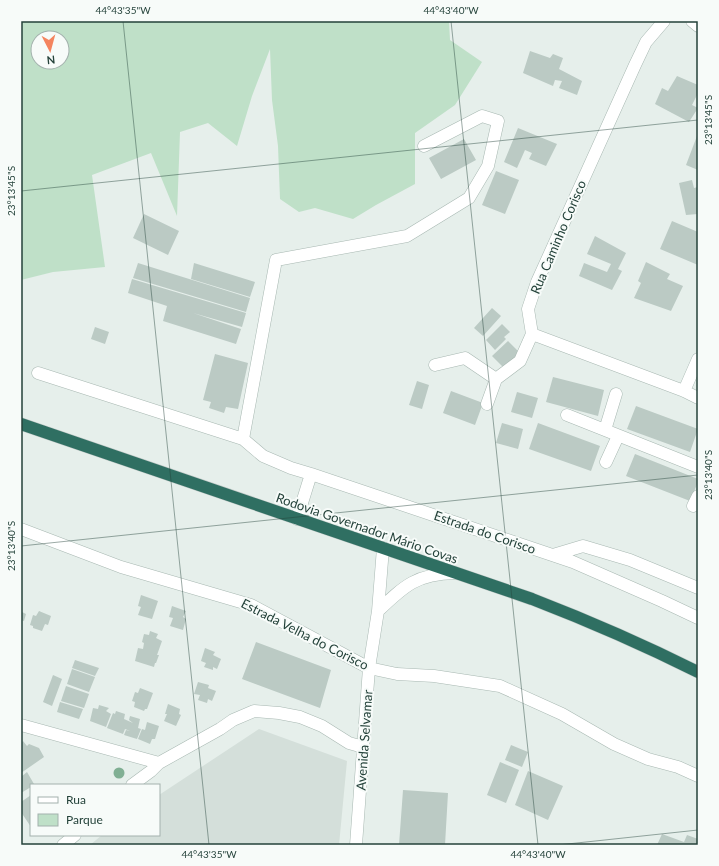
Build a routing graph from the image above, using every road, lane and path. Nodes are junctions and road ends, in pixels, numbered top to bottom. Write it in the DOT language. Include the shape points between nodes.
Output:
graph roads {
  1 [pos="664,21"];
  2 [pos="692,21"];
  3 [pos="698,26"];
  4 [pos="424,146"];
  5 [pos="532,334"];
  6 [pos="698,359"];
  7 [pos="435,366"];
  8 [pos="38,373"];
  9 [pos="496,379"];
  10 [pos="684,391"];
  11 [pos="616,394"];
  12 [pos="698,398"];
  13 [pos="487,404"];
  14 [pos="567,415"];
  15 [pos="21,424"];
  16 [pos="605,430"];
  17 [pos="618,436"];
  18 [pos="243,439"];
  19 [pos="606,462"];
  20 [pos="697,464"];
  21 [pos="311,474"];
  22 [pos="297,519"];
  23 [pos="21,529"];
  24 [pos="384,548"];
  25 [pos="553,556"];
  26 [pos="455,573"];
  27 [pos="698,588"];
  28 [pos="378,611"];
  29 [pos="698,618"];
  30 [pos="369,668"];
  31 [pos="698,672"];
  32 [pos="21,725"];
  33 [pos="363,746"];
  34 [pos="158,763"];
  35 [pos="698,776"];
  36 [pos="133,784"];
  37 [pos="74,836"];
  38 [pos="63,845"];
  39 [pos="356,845"];
  1 -- 5 [label="street, Rua Caminho Corisco" via="646,42 634,65 536,282 528,309"];
  2 -- 3 [label="street"];
  4 -- 18 [label="street" via="482,116 498,121 488,166 469,198 407,236 276,260"];
  5 -- 9 [label="street" via="520,361"];
  5 -- 10 [label="street"];
  6 -- 10 [label="street"];
  7 -- 9 [label="street" via="465,358"];
  8 -- 18 [label="street"];
  9 -- 13 [label="street"];
  10 -- 12 [label="street"];
  11 -- 16 [label="street"];
  14 -- 16 [label="street"];
  15 -- 22 [label="highway, Rodovia Governador Mário Covas"];
  16 -- 17 [label="street"];
  17 -- 19 [label="street"];
  17 -- 20 [label="street"];
  18 -- 21 [label="street, Estrada do Corisco" via="263,456"];
  21 -- 22 [label="street"];
  21 -- 25 [label="street, Estrada do Corisco"];
  22 -- 24 [label="highway, Rodovia Governador Mário Covas"];
  23 -- 30 [label="street, Estrada Velha do Corisco" via="121,567 251,605"];
  24 -- 26 [label="highway, Rodovia Governador Mário Covas"];
  24 -- 28 [label="street, Avenida Selvamar"];
  25 -- 27 [label="street" via="584,546 630,560"];
  25 -- 29 [label="street, Estrada do Corisco" via="573,562"];
  26 -- 28 [label="street" via="429,576 411,582"];
  26 -- 31 [label="highway, Rodovia Governador Mário Covas" via="578,617"];
  28 -- 30 [label="street, Avenida Selvamar"];
  30 -- 33 [label="street, Avenida Selvamar"];
  30 -- 35 [label="street, Estrada Velha do Corisco" via="397,674 434,676 500,686 562,714 614,744"];
  32 -- 34 [label="street"];
  33 -- 34 [label="street" via="349,743 322,726 300,717 254,712 233,720"];
  33 -- 39 [label="street, Avenida Selvamar"];
  34 -- 36 [label="street"];
  37 -- 38 [label="street"];
}
